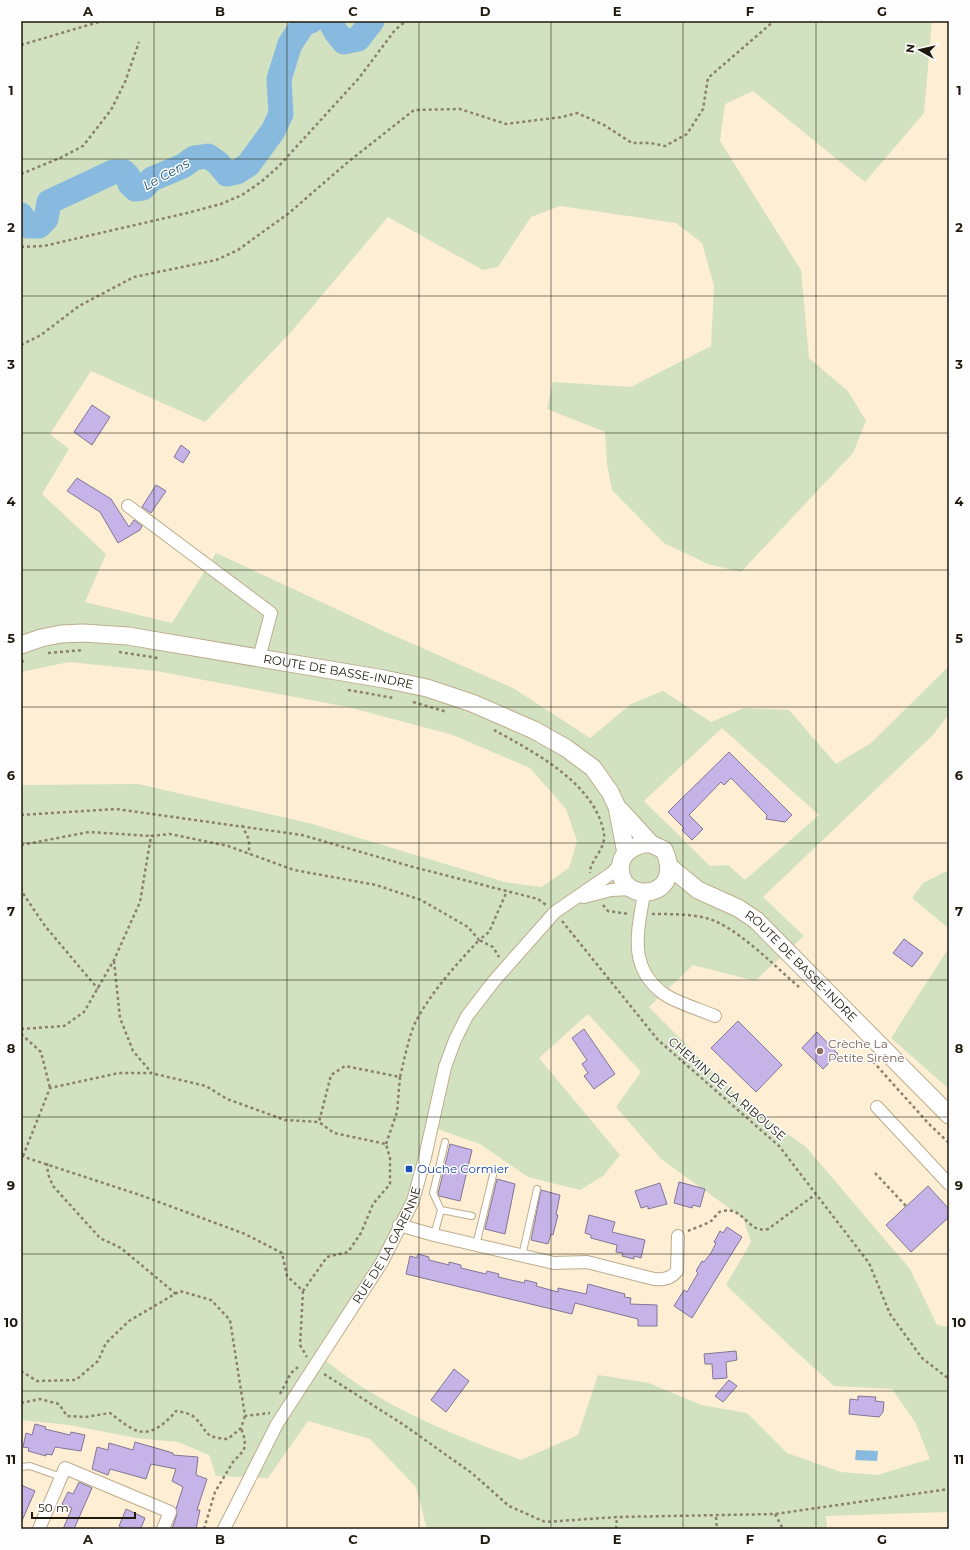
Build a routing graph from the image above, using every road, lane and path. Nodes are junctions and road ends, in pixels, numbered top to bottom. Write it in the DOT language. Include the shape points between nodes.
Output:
graph roads {
  1 [pos="102,21"];
  2 [pos="406,21"];
  3 [pos="774,21"];
  4 [pos="139,42"];
  5 [pos="21,45"];
  6 [pos="21,174"];
  7 [pos="21,247"];
  8 [pos="21,345"];
  9 [pos="128,506"];
  10 [pos="21,645"];
  11 [pos="88,649"];
  12 [pos="111,651"];
  13 [pos="46,654"];
  14 [pos="33,657"];
  15 [pos="158,658"];
  16 [pos="259,658"];
  17 [pos="21,662"];
  18 [pos="347,690"];
  19 [pos="402,700"];
  20 [pos="410,701"];
  21 [pos="454,714"];
  22 [pos="489,728"];
  23 [pos="617,807"];
  24 [pos="21,815"];
  25 [pos="242,825"];
  26 [pos="151,836"];
  27 [pos="651,844"];
  28 [pos="21,845"];
  29 [pos="249,854"];
  30 [pos="623,858"];
  31 [pos="670,867"];
  32 [pos="593,886"];
  33 [pos="21,888"];
  34 [pos="645,890"];
  35 [pos="698,890"];
  36 [pos="507,891"];
  37 [pos="571,901"];
  38 [pos="596,906"];
  39 [pos="555,912"];
  40 [pos="641,914"];
  41 [pos="568,918"];
  42 [pos="563,922"];
  43 [pos="558,927"];
  44 [pos="479,940"];
  45 [pos="114,960"];
  46 [pos="505,967"];
  47 [pos="799,987"];
  48 [pos="98,989"];
  49 [pos="715,1016"];
  50 [pos="21,1029"];
  51 [pos="21,1034"];
  52 [pos="866,1054"];
  53 [pos="151,1073"];
  54 [pos="400,1077"];
  55 [pos="50,1088"];
  56 [pos="877,1107"];
  57 [pos="947,1112"];
  58 [pos="319,1122"];
  59 [pos="445,1142"];
  60 [pos="949,1143"];
  61 [pos="386,1144"];
  62 [pos="22,1156"];
  63 [pos="47,1164"];
  64 [pos="875,1172"];
  65 [pos="493,1175"];
  66 [pos="949,1184"];
  67 [pos="537,1189"];
  68 [pos="816,1194"];
  69 [pos="906,1206"];
  70 [pos="441,1210"];
  71 [pos="472,1216"];
  72 [pos="399,1225"];
  73 [pos="434,1235"];
  74 [pos="678,1236"];
  75 [pos="476,1245"];
  76 [pos="522,1256"];
  77 [pos="303,1291"];
  78 [pos="176,1294"];
  79 [pos="314,1367"];
  80 [pos="21,1371"];
  81 [pos="949,1378"];
  82 [pos="276,1400"];
  83 [pos="21,1403"];
  84 [pos="273,1406"];
  85 [pos="245,1416"];
  86 [pos="241,1428"];
  87 [pos="21,1467"];
  88 [pos="61,1477"];
  89 [pos="949,1489"];
  90 [pos="775,1514"];
  91 [pos="716,1516"];
  92 [pos="618,1517"];
  93 [pos="39,1529"];
  94 [pos="163,1529"];
  95 [pos="204,1529"];
  96 [pos="224,1529"];
  97 [pos="616,1529"];
  98 [pos="717,1529"];
  99 [pos="783,1529"];
  1 -- 5 [label="path"];
  2 -- 7 [label="path" via="395,30 359,78 278,167 242,195 221,204 187,213 44,246"];
  3 -- 8 [label="path" via="708,78 703,109 687,134 664,146 632,143 604,125 577,113 506,124 460,109 414,110 288,213 238,250 216,260 134,277 79,306 41,335"];
  4 -- 6 [label="path" via="125,82 111,110 84,146"];
  9 -- 16 [label="street" via="272,614"];
  10 -- 16 [label="main road, ROUTE DE BASSE-INDRE" via="61,634 82,633 128,636"];
  11 -- 13 [label="path"];
  12 -- 15 [label="path"];
  14 -- 17 [label="path"];
  16 -- 23 [label="main road, ROUTE DE BASSE-INDRE" via="427,688 479,706 534,730 566,748 592,768 610,792"];
  18 -- 19 [label="path"];
  20 -- 21 [label="path"];
  22 -- 32 [label="path" via="534,752 577,785 588,798 598,816 604,835 602,849 590,871"];
  23 -- 27 [label="main road, ROUTE DE BASSE-INDRE"];
  23 -- 30 [label="main road, ROUTE DE BASSE-INDRE"];
  24 -- 25 [label="path, CHEMIN DE LA RIBOUSE" via="116,809"];
  25 -- 29 [label="path" via="249,840"];
  25 -- 36 [label="path, CHEMIN DE LA RIBOUSE" via="302,835"];
  26 -- 28 [label="path" via="89,832"];
  26 -- 29 [label="path" via="170,834 228,846"];
  26 -- 45 [label="path" via="140,902"];
  27 -- 30 [label="main road" via="634,846"];
  27 -- 31 [label="main road" via="664,850"];
  29 -- 44 [label="path" via="294,870 376,885 421,900 468,927"];
  30 -- 32 [label="street, RUE DE LA GARENNE" via="612,873"];
  30 -- 34 [label="main road" via="623,878"];
  31 -- 34 [label="main road" via="668,877"];
  31 -- 35 [label="main road, ROUTE DE BASSE-INDRE"];
  32 -- 37 [label="street, RUE DE LA GARENNE"];
  33 -- 48 [label="path" via="45,926"];
  34 -- 35 [label="main road, ROUTE DE BASSE-INDRE"];
  34 -- 37 [label="street, RUE DE LA GARENNE" via="611,890"];
  34 -- 40 [label="street"];
  35 -- 57 [label="main road, ROUTE DE BASSE-INDRE" via="738,908 756,920"];
  36 -- 39 [label="path, CHEMIN DE LA RIBOUSE" via="538,899"];
  36 -- 44 [label="path" via="489,932"];
  37 -- 39 [label="street, RUE DE LA GARENNE"];
  38 -- 40 [label="path" via="603,904 608,911 616,913"];
  39 -- 42 [label="path, CHEMIN DE LA RIBOUSE"];
  39 -- 46 [label="street, RUE DE LA GARENNE"];
  40 -- 47 [label="path" via="683,915 716,921 733,931"];
  40 -- 49 [label="street" via="637,945 638,959 644,974 664,995"];
  41 -- 42 [label="path"];
  42 -- 43 [label="path"];
  42 -- 68 [label="path, CHEMIN DE LA RIBOUSE" via="658,1040 779,1146"];
  44 -- 46 [label="path" via="493,947"];
  44 -- 54 [label="path" via="439,987 415,1022"];
  45 -- 48 [label="path"];
  45 -- 53 [label="path" via="120,1018 133,1052"];
  46 -- 72 [label="street, RUE DE LA GARENNE" via="467,1016 455,1040 445,1067 426,1157 415,1194"];
  48 -- 50 [label="path" via="84,1012 64,1026"];
  51 -- 55 [label="path" via="41,1052"];
  52 -- 60 [label="path"];
  53 -- 55 [label="path" via="119,1073"];
  53 -- 58 [label="path" via="206,1086 227,1099 285,1120"];
  54 -- 58 [label="path" via="345,1066 331,1075"];
  54 -- 61 [label="path" via="397,1112"];
  55 -- 62 [label="path"];
  56 -- 66 [label="street"];
  58 -- 61 [label="path" via="334,1133"];
  59 -- 70 [label="lane" via="433,1193"];
  61 -- 77 [label="path" via="390,1158 390,1184 372,1204 361,1233 348,1252 327,1257"];
  62 -- 63 [label="path"];
  63 -- 77 [label="path" via="245,1234 282,1253 287,1276"];
  63 -- 78 [label="path" via="53,1186 100,1238 121,1248"];
  64 -- 69 [label="path"];
  65 -- 75 [label="lane"];
  67 -- 76 [label="lane"];
  68 -- 74 [label="path" via="768,1229 755,1229 732,1210 720,1211 711,1221"];
  68 -- 81 [label="path, CHEMIN DE LA RIBOUSE" via="869,1263 890,1314 922,1358"];
  70 -- 71 [label="lane"];
  70 -- 73 [label="lane"];
  72 -- 73 [label="street"];
  72 -- 79 [label="street, RUE DE LA GARENNE" via="382,1262"];
  73 -- 75 [label="street"];
  74 -- 76 [label="street" via="677,1271 665,1280 587,1262 554,1264"];
  75 -- 76 [label="street"];
  77 -- 79 [label="path" via="300,1345"];
  78 -- 80 [label="path" via="129,1321 106,1342 98,1361 76,1380 37,1381"];
  78 -- 85 [label="path" via="180,1291 211,1300 230,1320"];
  79 -- 82 [label="path" via="302,1364 291,1373"];
  79 -- 92 [label="path" via="473,1474 509,1506 545,1522"];
  79 -- 96 [label="street, RUE DE LA GARENNE" via="277,1424"];
  83 -- 86 [label="path" via="40,1399 59,1404 67,1416 86,1417 110,1413 134,1430 152,1431 166,1423 176,1411 193,1416 212,1438 228,1439"];
  84 -- 85 [label="path" via="270,1413"];
  85 -- 86 [label="path"];
  86 -- 95 [label="path" via="245,1440 244,1450 233,1462 215,1492"];
  87 -- 88 [label="lane" via="30,1466"];
  88 -- 93 [label="street"];
  88 -- 94 [label="street" via="65,1468 170,1512"];
  89 -- 90 [label="path"];
  90 -- 91 [label="path"];
  90 -- 99 [label="path"];
  91 -- 92 [label="path"];
  91 -- 98 [label="path"];
  92 -- 97 [label="path"];
}
